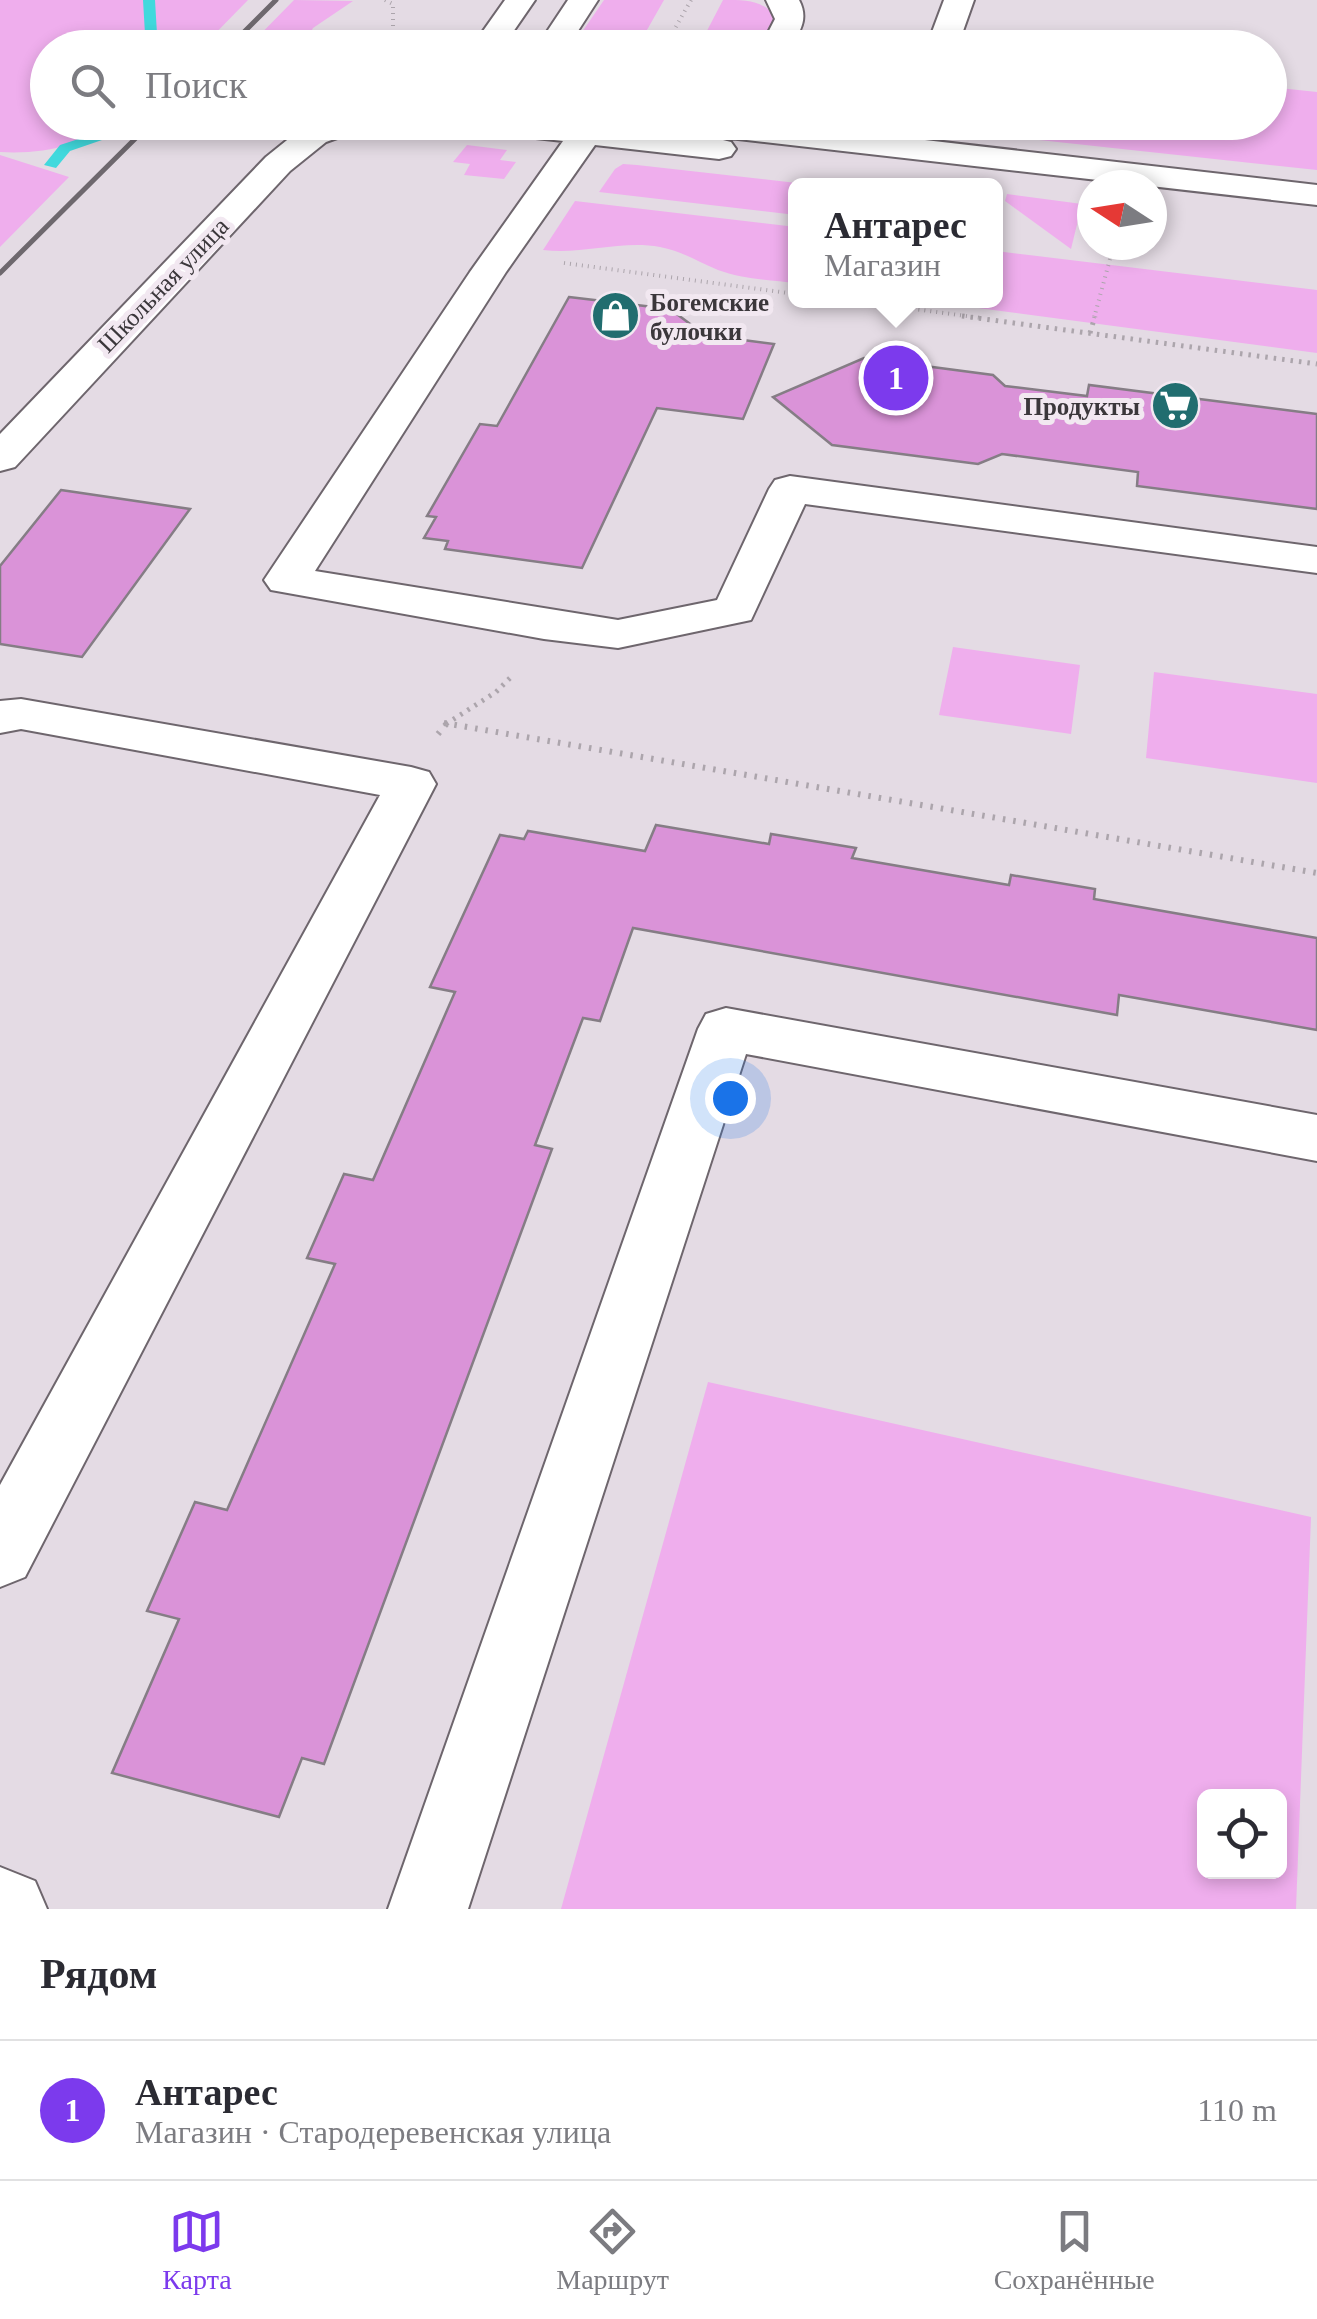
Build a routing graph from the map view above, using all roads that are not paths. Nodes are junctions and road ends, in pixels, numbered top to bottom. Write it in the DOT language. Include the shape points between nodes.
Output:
graph roads {
  1 [pos="520,0"];
  2 [pos="583,0"];
  3 [pos="781,0"];
  4 [pos="958,0"];
  5 [pos="822,16"];
  6 [pos="499,30"];
  7 [pos="563,30"];
  8 [pos="784,30"];
  9 [pos="815,30"];
  10 [pos="947,30"];
  11 [pos="309,140"];
  12 [pos="582,140"];
  13 [pos="817,140"];
  14 [pos="901,146"];
  15 [pos="1077,188"];
  16 [pos="1317,195"];
  17 [pos="1167,201"];
  18 [pos="1317,218"];
  19 [pos="0,458"];
  20 [pos="1317,560"];
  21 [pos="0,717"];
  22 [pos="1317,1138"];
  23 [pos="2,1548"];
  24 [pos="428,1909"];
  1 -- 6 [label="street"];
  2 -- 7 [label="street"];
  3 -- 8 [label="street" via="790,19"];
  4 -- 10 [label="street"];
  5 -- 9 [label="street"];
  11 -- 19 [label="street, Школьная улица" via="278,164"];
  12 -- 20 [label="street" via="287,580 618,634 735,610 790,488"];
  13 -- 14 [label="street"];
  14 -- 15 [label="street"];
  14 -- 16 [label="street"];
  17 -- 18 [label="street"];
  21 -- 23 [label="street" via="21,714 411,784"];
  22 -- 24 [label="street" via="726,1030"];
}
